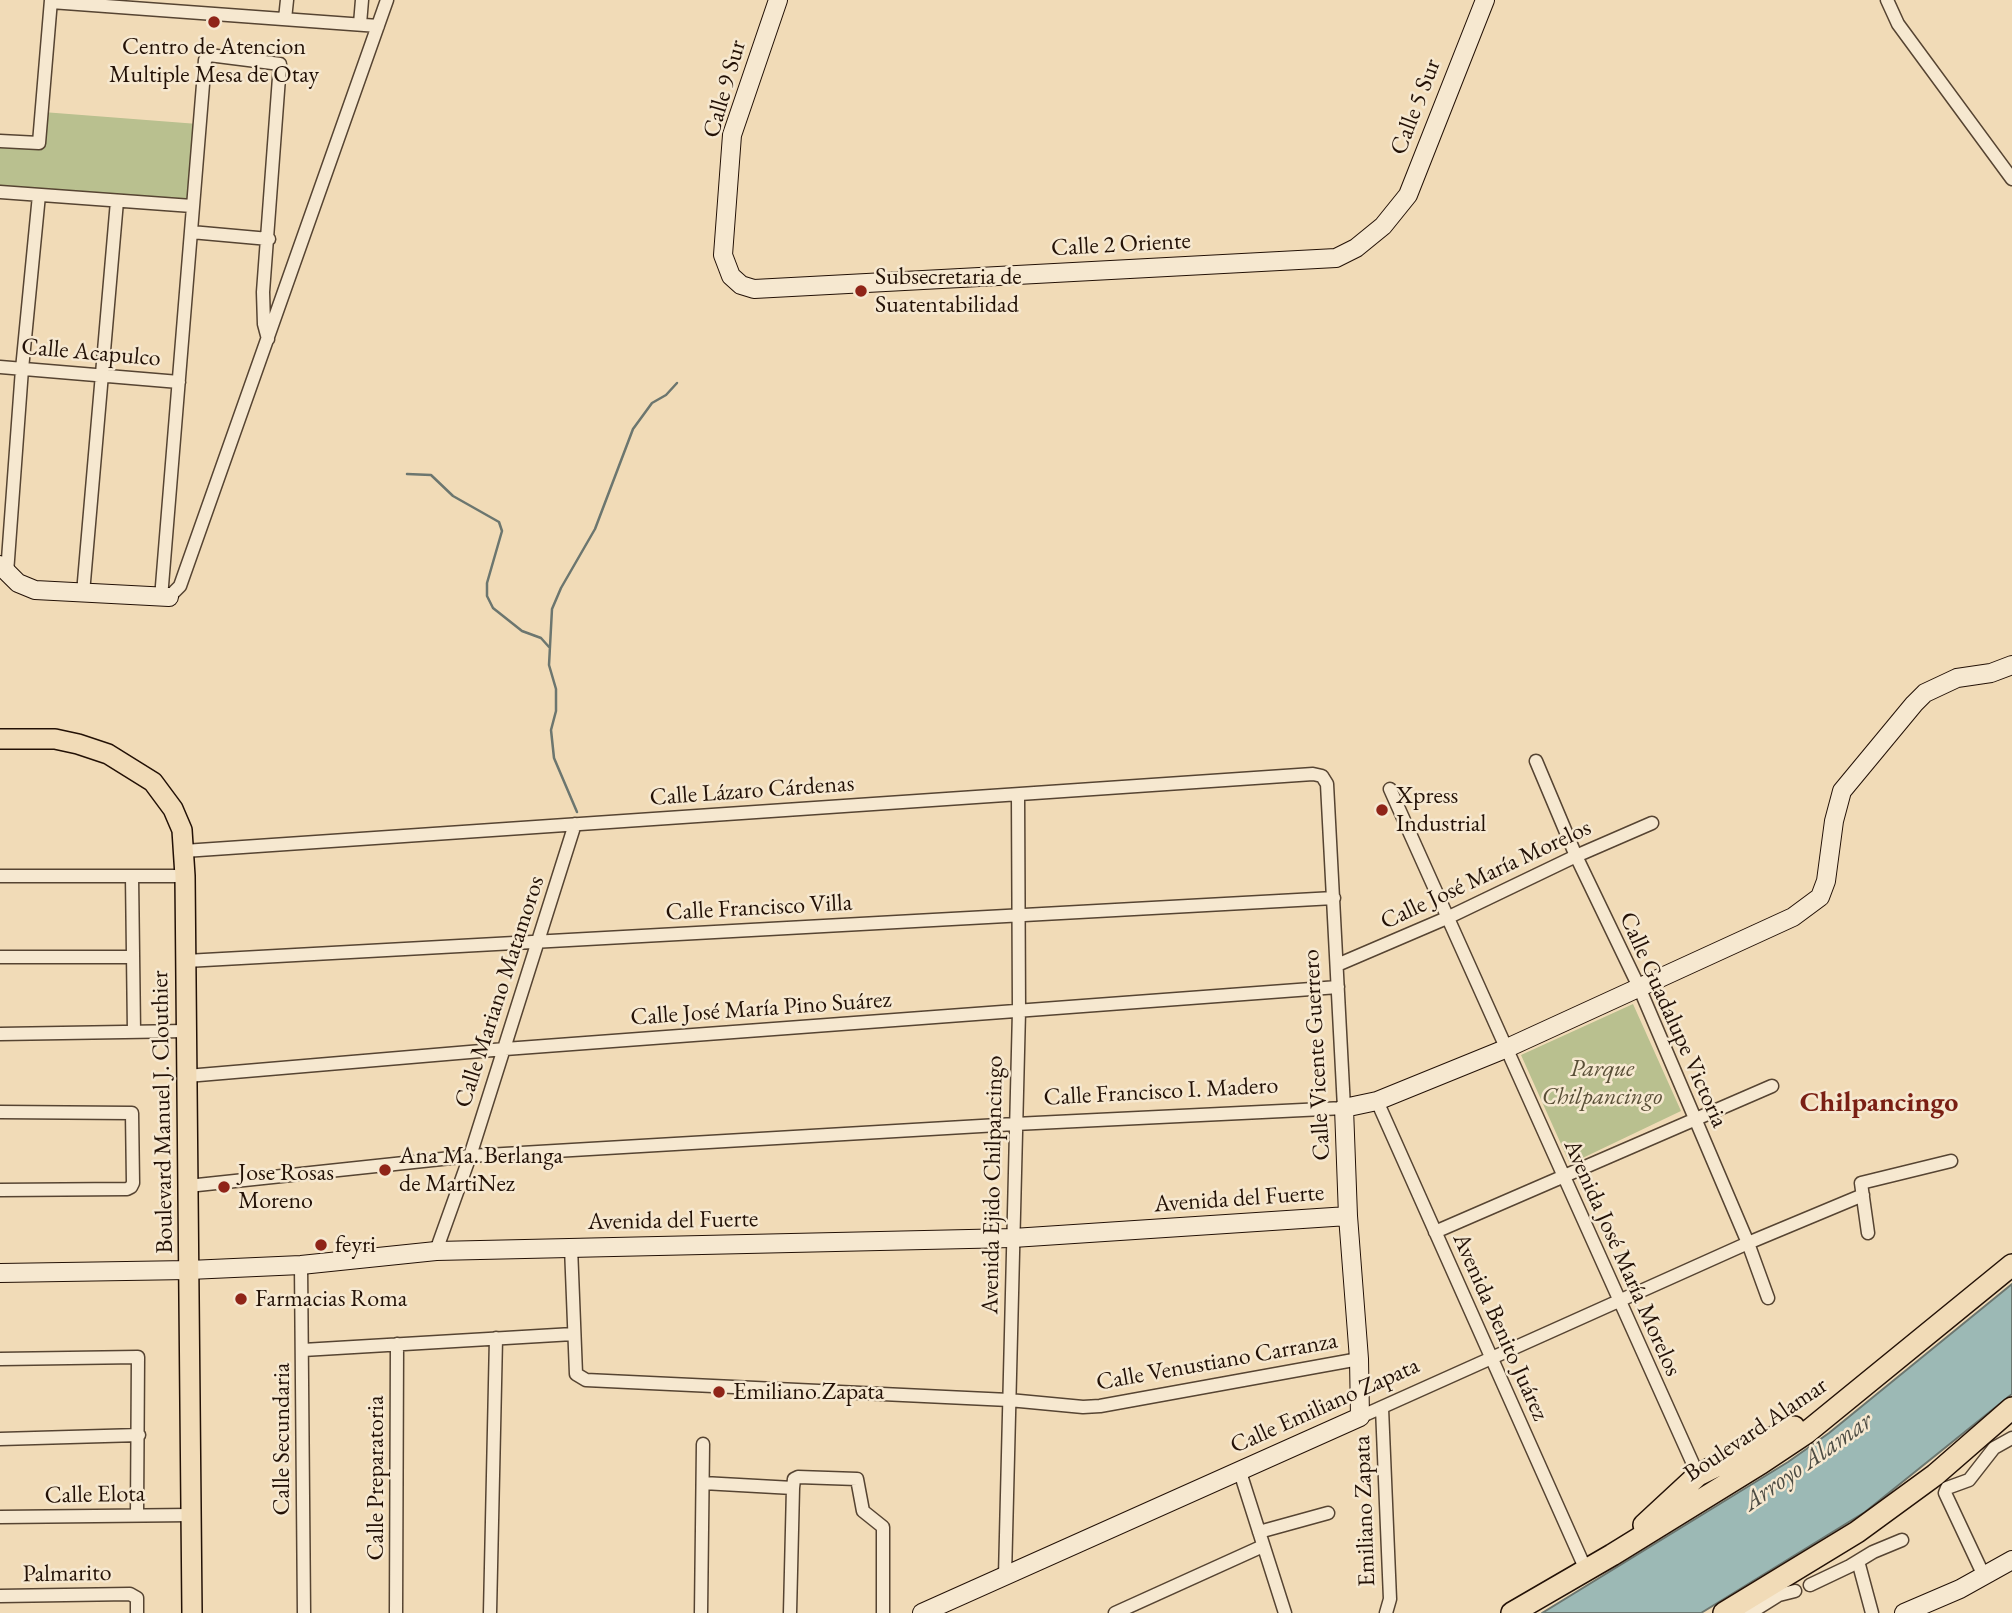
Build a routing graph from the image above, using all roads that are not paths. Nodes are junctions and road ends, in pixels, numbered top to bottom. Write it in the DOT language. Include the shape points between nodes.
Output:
graph roads {
  1 [pos="287,0"];
  2 [pos="362,0"];
  3 [pos="387,0"];
  4 [pos="778,0"];
  5 [pos="1485,0"];
  6 [pos="1887,0"];
  7 [pos="51,1"];
  8 [pos="130,4"];
  9 [pos="207,6"];
  10 [pos="285,19"];
  11 [pos="360,24"];
  12 [pos="378,26"];
  13 [pos="0,141"];
  14 [pos="2012,179"];
  15 [pos="0,192"];
  16 [pos="39,195"];
  17 [pos="117,201"];
  18 [pos="192,206"];
  19 [pos="1383,226"];
  20 [pos="191,232"];
  21 [pos="269,239"];
  22 [pos="730,276"];
  23 [pos="268,339"];
  24 [pos="0,367"];
  25 [pos="22,369"];
  26 [pos="101,376"];
  27 [pos="178,382"];
  28 [pos="3,569"];
  29 [pos="83,593"];
  30 [pos="165,597"];
  31 [pos="2012,665"];
  32 [pos="0,739"];
  33 [pos="1536,761"];
  34 [pos="1322,776"];
  35 [pos="1390,789"];
  36 [pos="1017,795"];
  37 [pos="1652,823"];
  38 [pos="575,824"];
  39 [pos="184,851"];
  40 [pos="1576,856"];
  41 [pos="0,876"];
  42 [pos="132,876"];
  43 [pos="185,876"];
  44 [pos="1334,898"];
  45 [pos="1018,914"];
  46 [pos="1449,917"];
  47 [pos="540,941"];
  48 [pos="0,957"];
  49 [pos="133,957"];
  50 [pos="186,961"];
  51 [pos="1337,965"];
  52 [pos="1338,987"];
  53 [pos="1639,987"];
  54 [pos="1019,1011"];
  55 [pos="186,1031"];
  56 [pos="134,1032"];
  57 [pos="0,1034"];
  58 [pos="505,1049"];
  59 [pos="1505,1049"];
  60 [pos="187,1076"];
  61 [pos="1772,1086"];
  62 [pos="1377,1101"];
  63 [pos="1344,1108"];
  64 [pos="0,1112"];
  65 [pos="1694,1119"];
  66 [pos="1015,1124"];
  67 [pos="470,1156"];
  68 [pos="1951,1161"];
  69 [pos="1562,1176"];
  70 [pos="188,1186"];
  71 [pos="0,1190"];
  72 [pos="1863,1195"];
  73 [pos="1348,1216"];
  74 [pos="1435,1232"];
  75 [pos="1868,1233"];
  76 [pos="1013,1238"];
  77 [pos="1748,1243"];
  78 [pos="571,1247"];
  79 [pos="436,1251"];
  80 [pos="301,1265"];
  81 [pos="2012,1265"];
  82 [pos="188,1270"];
  83 [pos="0,1273"];
  84 [pos="1768,1298"];
  85 [pos="1618,1301"];
  86 [pos="573,1334"];
  87 [pos="496,1338"];
  88 [pos="397,1344"];
  89 [pos="303,1350"];
  90 [pos="1490,1358"];
  91 [pos="0,1359"];
  92 [pos="1359,1359"];
  93 [pos="1009,1400"];
  94 [pos="1842,1405"];
  95 [pos="1382,1408"];
  96 [pos="2012,1409"];
  97 [pos="1360,1417"];
  98 [pos="139,1435"];
  99 [pos="2012,1438"];
  100 [pos="0,1439"];
  101 [pos="704,1444"];
  102 [pos="1240,1472"];
  103 [pos="1698,1475"];
  104 [pos="703,1483"];
  105 [pos="793,1488"];
  106 [pos="1328,1513"];
  107 [pos="137,1514"];
  108 [pos="191,1515"];
  109 [pos="0,1517"];
  110 [pos="1259,1532"];
  111 [pos="1902,1541"];
  112 [pos="1263,1546"];
  113 [pos="1612,1555"];
  114 [pos="2012,1560"];
  115 [pos="1858,1561"];
  116 [pos="1586,1570"];
  117 [pos="1005,1576"];
  118 [pos="1984,1576"];
  119 [pos="1810,1585"];
  120 [pos="1795,1591"];
  121 [pos="0,1595"];
  122 [pos="137,1613"];
  123 [pos="192,1613"];
  124 [pos="304,1613"];
  125 [pos="396,1613"];
  126 [pos="490,1613"];
  127 [pos="701,1613"];
  128 [pos="790,1613"];
  129 [pos="883,1613"];
  130 [pos="922,1613"];
  131 [pos="1115,1613"];
  132 [pos="1285,1613"];
  133 [pos="1387,1613"];
  134 [pos="1511,1613"];
  135 [pos="1724,1613"];
  136 [pos="1750,1613"];
  137 [pos="1872,1613"];
  138 [pos="1904,1613"];
  1 -- 10 [label="street"];
  2 -- 11 [label="street"];
  3 -- 12 [label="street"];
  4 -- 22 [label="street, Calle 9 Sur" via="732,135 723,255"];
  5 -- 19 [label="street, Calle 5 Sur" via="1408,195"];
  6 -- 14 [label="street" via="1898,24"];
  7 -- 8 [label="street"];
  7 -- 13 [label="street" via="39,143"];
  8 -- 9 [label="street"];
  9 -- 10 [label="street"];
  10 -- 11 [label="street"];
  11 -- 12 [label="street"];
  12 -- 23 [label="street"];
  15 -- 16 [label="street"];
  16 -- 17 [label="street"];
  16 -- 25 [label="street"];
  17 -- 18 [label="street"];
  17 -- 26 [label="street"];
  18 -- 20 [label="street"];
  18 -- 21 [label="street" via="205,60 209,55 278,62"];
  19 -- 22 [label="street, Calle 2 Oriente" via="1336,258 754,289"];
  20 -- 21 [label="street"];
  20 -- 27 [label="street"];
  21 -- 23 [label="street" via="263,304"];
  23 -- 30 [label="street" via="180,586"];
  24 -- 25 [label="street, Calle Acapulco"];
  25 -- 26 [label="street, Calle Acapulco"];
  25 -- 28 [label="street"];
  26 -- 27 [label="street, Calle Acapulco"];
  26 -- 29 [label="street"];
  27 -- 30 [label="street"];
  28 -- 29 [label="street" via="26,587"];
  29 -- 30 [label="street"];
  31 -- 53 [label="street, Calle Francisco I. Madero" via="1957,678 1925,693 1842,791 1820,897 1793,917"];
  32 -- 39 [label="main road, Boulevard Manuel J. Clouthier" via="78,744 108,754 144,775 173,809"];
  33 -- 40 [label="street, Calle Guadalupe Victoria"];
  34 -- 36 [label="street, Calle Lázaro Cárdenas"];
  34 -- 44 [label="street, Calle Vicente Guerrero" via="1327,785"];
  35 -- 46 [label="street, Avenida José María Morelos"];
  36 -- 38 [label="street, Calle Lázaro Cárdenas"];
  36 -- 45 [label="street, Avenida Ejido Chilpancingo"];
  37 -- 40 [label="street, Calle José María Morelos"];
  38 -- 39 [label="street, Calle Lázaro Cárdenas"];
  38 -- 47 [label="street, Calle Mariano Matamoros"];
  39 -- 43 [label="main road, Boulevard Manuel J. Clouthier"];
  40 -- 46 [label="street, Calle José María Morelos"];
  40 -- 53 [label="street, Calle Guadalupe Victoria"];
  41 -- 42 [label="street"];
  42 -- 43 [label="street"];
  42 -- 49 [label="street"];
  43 -- 50 [label="main road, Boulevard Manuel J. Clouthier"];
  44 -- 45 [label="street, Calle Francisco Villa"];
  44 -- 51 [label="street, Calle Vicente Guerrero"];
  45 -- 47 [label="street, Calle Francisco Villa"];
  45 -- 54 [label="street, Avenida Ejido Chilpancingo"];
  46 -- 51 [label="street, Calle José María Morelos"];
  46 -- 59 [label="street, Avenida José María Morelos"];
  47 -- 50 [label="street, Calle Francisco Villa"];
  47 -- 58 [label="street, Calle Mariano Matamoros"];
  48 -- 49 [label="street"];
  49 -- 56 [label="street"];
  50 -- 55 [label="main road, Boulevard Manuel J. Clouthier"];
  51 -- 52 [label="street, Calle Vicente Guerrero"];
  52 -- 54 [label="street, Calle José María Pino Suárez"];
  52 -- 63 [label="street, Calle Vicente Guerrero"];
  53 -- 59 [label="street, Calle Francisco I. Madero"];
  53 -- 65 [label="street, Calle Guadalupe Victoria"];
  54 -- 58 [label="street, Calle José María Pino Suárez"];
  54 -- 66 [label="street, Avenida Ejido Chilpancingo"];
  55 -- 56 [label="street"];
  55 -- 60 [label="main road, Boulevard Manuel J. Clouthier"];
  56 -- 57 [label="street"];
  58 -- 60 [label="street, Calle José María Pino Suárez"];
  58 -- 67 [label="street, Calle Mariano Matamoros"];
  59 -- 62 [label="street, Calle Francisco I. Madero"];
  59 -- 69 [label="street, Avenida José María Morelos"];
  60 -- 70 [label="main road, Boulevard Manuel J. Clouthier"];
  61 -- 65 [label="street"];
  62 -- 63 [label="street, Calle Francisco I. Madero"];
  62 -- 74 [label="street, Avenida Benito Juárez"];
  63 -- 66 [label="street, Calle Francisco I. Madero"];
  63 -- 73 [label="street, Calle Vicente Guerrero"];
  64 -- 71 [label="street" via="132,1114 131,1187"];
  65 -- 69 [label="street"];
  65 -- 77 [label="street, Calle Guadalupe Victoria"];
  66 -- 67 [label="street, Calle Francisco I. Madero"];
  66 -- 76 [label="street, Avenida Ejido Chilpancingo"];
  67 -- 70 [label="street, Calle Francisco I. Madero"];
  67 -- 79 [label="street, Calle Mariano Matamoros"];
  68 -- 72 [label="street, Calle Emiliano Zapata" via="1861,1183"];
  69 -- 74 [label="street"];
  69 -- 85 [label="street, Avenida José María Morelos"];
  70 -- 82 [label="main road, Boulevard Manuel J. Clouthier"];
  72 -- 75 [label="street"];
  72 -- 77 [label="street, Calle Emiliano Zapata"];
  73 -- 76 [label="street, Avenida del Fuerte"];
  73 -- 92 [label="street, Calle Vicente Guerrero"];
  74 -- 90 [label="street, Avenida Benito Juárez"];
  76 -- 78 [label="street, Avenida del Fuerte"];
  76 -- 93 [label="street, Avenida Ejido Chilpancingo"];
  77 -- 84 [label="street, Calle Guadalupe Victoria"];
  77 -- 85 [label="street, Calle Emiliano Zapata"];
  78 -- 79 [label="street, Avenida del Fuerte"];
  78 -- 86 [label="street"];
  79 -- 80 [label="street, Avenida del Fuerte"];
  80 -- 82 [label="street, Avenida del Fuerte"];
  80 -- 89 [label="street, Calle Secundaria"];
  81 -- 94 [label="highway, Boulevard Alamar"];
  82 -- 83 [label="street, Avenida del Fuerte"];
  82 -- 108 [label="main road, Boulevard Manuel J. Clouthier"];
  85 -- 90 [label="street, Calle Emiliano Zapata"];
  85 -- 103 [label="street, Avenida José María Morelos"];
  86 -- 87 [label="street"];
  86 -- 93 [label="street, Calle Venustiano Carranza" via="576,1374 586,1380"];
  87 -- 88 [label="street"];
  87 -- 126 [label="street"];
  88 -- 89 [label="street"];
  88 -- 125 [label="street, Calle Preparatoria"];
  89 -- 124 [label="street, Calle Secundaria"];
  90 -- 95 [label="street, Calle Emiliano Zapata"];
  90 -- 116 [label="street, Avenida Benito Juárez"];
  91 -- 98 [label="street" via="138,1357"];
  92 -- 93 [label="street, Calle Venustiano Carranza" via="1100,1406"];
  92 -- 97 [label="street, Calle Vicente Guerrero"];
  93 -- 117 [label="street, Avenida Ejido Chilpancingo"];
  94 -- 103 [label="highway"];
  94 -- 113 [label="highway, Boulevard Alamar" via="1761,1463"];
  95 -- 97 [label="street, Calle Emiliano Zapata"];
  95 -- 133 [label="street, Emiliano Zapata"];
  96 -- 135 [label="highway" via="1935,1475 1857,1532"];
  97 -- 102 [label="street, Calle Emiliano Zapata"];
  98 -- 100 [label="street"];
  98 -- 107 [label="street"];
  99 -- 118 [label="street" via="1994,1448 1969,1480 1945,1493"];
  101 -- 104 [label="street"];
  102 -- 110 [label="street"];
  102 -- 117 [label="street, Calle Emiliano Zapata"];
  103 -- 113 [label="highway"];
  104 -- 105 [label="street"];
  104 -- 127 [label="street"];
  105 -- 128 [label="street"];
  105 -- 129 [label="street" via="798,1477 857,1479 863,1511 883,1527"];
  106 -- 110 [label="street"];
  107 -- 108 [label="street, Calle Elota"];
  107 -- 109 [label="street, Calle Elota"];
  108 -- 123 [label="main road, Boulevard Manuel J. Clouthier"];
  110 -- 112 [label="street"];
  111 -- 115 [label="street"];
  112 -- 131 [label="street"];
  112 -- 132 [label="street"];
  113 -- 116 [label="highway, Boulevard Alamar"];
  114 -- 118 [label="street"];
  115 -- 119 [label="street"];
  115 -- 137 [label="street"];
  116 -- 134 [label="highway, Boulevard Alamar"];
  117 -- 130 [label="street, Calle Emiliano Zapata"];
  118 -- 138 [label="street"];
  120 -- 136 [label="street"];
  121 -- 122 [label="street, Palmarito" via="134,1595"];
}
